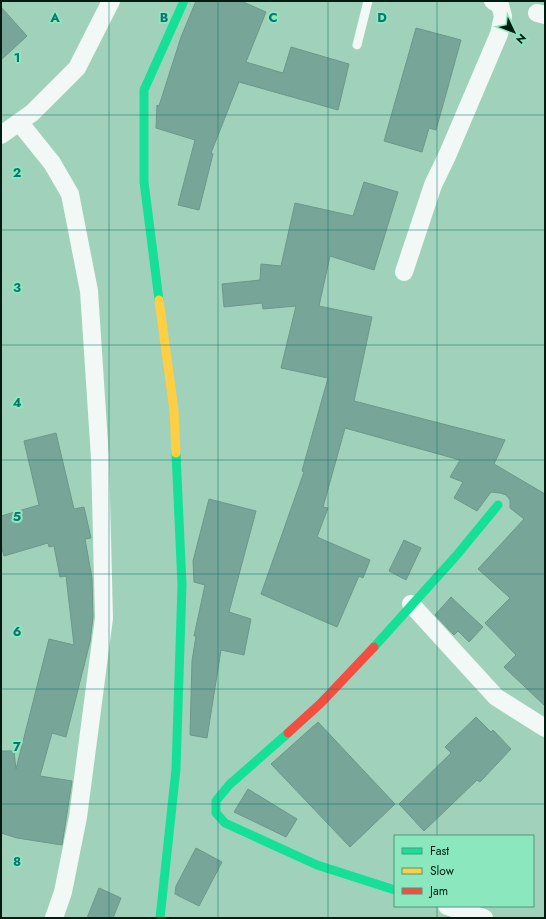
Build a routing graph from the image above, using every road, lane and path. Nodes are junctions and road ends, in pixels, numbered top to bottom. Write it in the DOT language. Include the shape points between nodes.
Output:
graph roads {
  1 [pos="111,1"];
  2 [pos="184,1"];
  3 [pos="368,1"];
  4 [pos="493,1"];
  5 [pos="357,45"];
  6 [pos="19,122"];
  7 [pos="1,135"];
  8 [pos="404,272"];
  9 [pos="498,505"];
  10 [pos="410,604"];
  11 [pos="545,728"];
  12 [pos="394,890"];
  13 [pos="450,907"];
  14 [pos="54,918"];
  15 [pos="160,918"];
  16 [pos="484,918"];
  1 -- 6 [label="street" via="77,68 32,113"];
  2 -- 15 [label="street" via="144,90 144,182 174,410 182,585 176,769"];
  3 -- 5 [label="lane"];
  4 -- 8 [label="street" via="500,5 503,16 499,34 433,185"];
  6 -- 7 [label="street"];
  6 -- 14 [label="street" via="52,163 70,194 89,291 100,458 104,618 78,817 63,892"];
  9 -- 10 [label="street" via="456,556"];
  10 -- 11 [label="street" via="496,697"];
  10 -- 12 [label="street" via="374,648 321,703 229,785 216,801 216,813 225,823 317,866"];
  13 -- 16 [label="street"];
}
